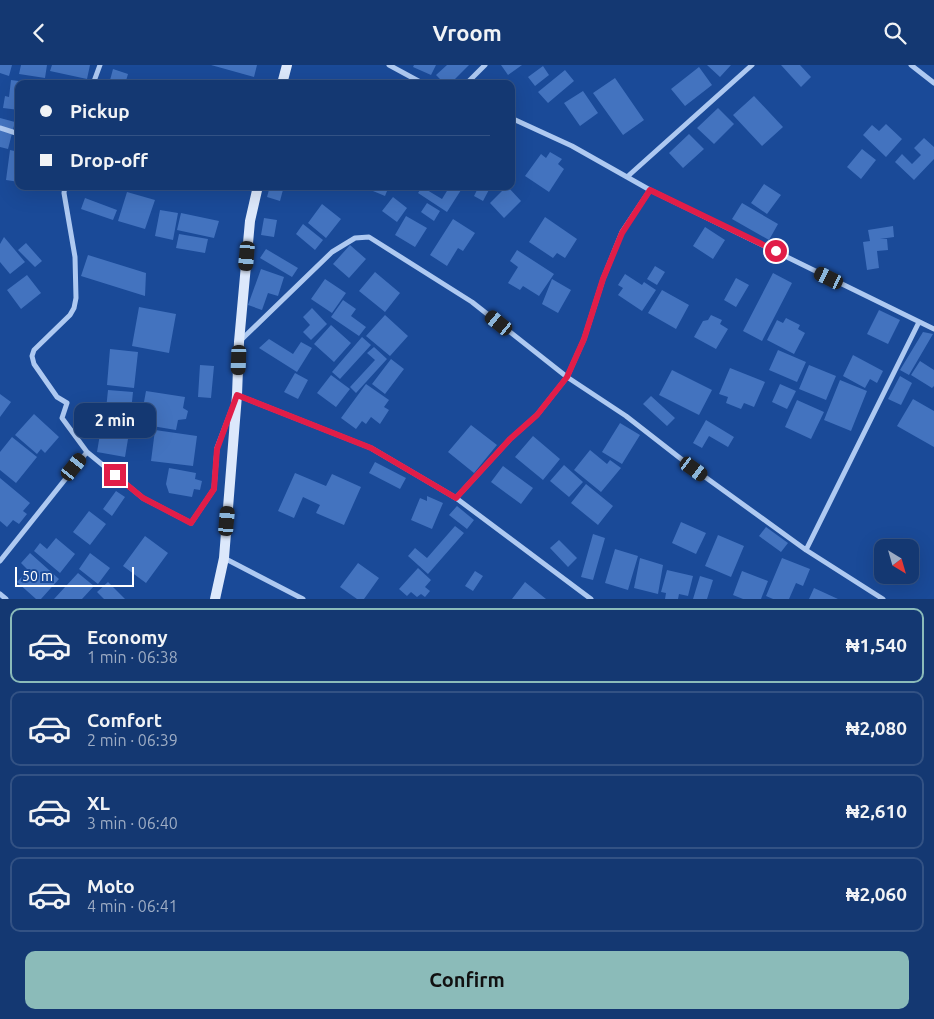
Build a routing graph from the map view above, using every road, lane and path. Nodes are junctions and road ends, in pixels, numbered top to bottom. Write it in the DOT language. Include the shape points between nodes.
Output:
graph roads {
  1 [pos="100,65"];
  2 [pos="287,65"];
  3 [pos="389,65"];
  4 [pos="485,65"];
  5 [pos="752,65"];
  6 [pos="911,65"];
  7 [pos="95,80"];
  8 [pos="283,80"];
  9 [pos="417,80"];
  10 [pos="470,80"];
  11 [pos="934,83"];
  12 [pos="515,120"];
  13 [pos="0,128"];
  14 [pos="15,133"];
  15 [pos="627,177"];
  16 [pos="64,190"];
  17 [pos="257,190"];
  18 [pos="650,190"];
  19 [pos="919,322"];
  20 [pos="934,329"];
  21 [pos="239,342"];
  22 [pos="567,377"];
  23 [pos="237,395"];
  24 [pos="87,452"];
  25 [pos="456,498"];
  26 [pos="806,550"];
  27 [pos="224,558"];
  28 [pos="0,561"];
  29 [pos="0,594"];
  30 [pos="6,599"];
  31 [pos="215,599"];
  32 [pos="303,599"];
  33 [pos="591,599"];
  34 [pos="883,599"];
  1 -- 7 [label="street"];
  2 -- 8 [label="street"];
  3 -- 9 [label="street"];
  4 -- 10 [label="street"];
  5 -- 15 [label="street"];
  6 -- 11 [label="street"];
  12 -- 15 [label="street" via="572,146"];
  13 -- 14 [label="street"];
  15 -- 18 [label="street"];
  16 -- 24 [label="street" via="75,257 76,299 70,315 34,350 32,356 57,397 67,403 62,418"];
  17 -- 21 [label="street" via="250,221"];
  18 -- 19 [label="street"];
  18 -- 22 [label="street" via="622,233"];
  19 -- 20 [label="street"];
  19 -- 26 [label="street"];
  21 -- 22 [label="street" via="332,252 355,238 369,237 472,302"];
  21 -- 23 [label="street"];
  22 -- 25 [label="street" via="537,415 510,439"];
  22 -- 26 [label="street" via="626,416"];
  23 -- 24 [label="street" via="217,449 214,489 191,523 143,498"];
  23 -- 25 [label="street" via="371,448"];
  23 -- 27 [label="street"];
  24 -- 28 [label="street"];
  25 -- 33 [label="street"];
  26 -- 34 [label="street"];
  27 -- 31 [label="street"];
  27 -- 32 [label="street"];
  29 -- 30 [label="street"];
}
